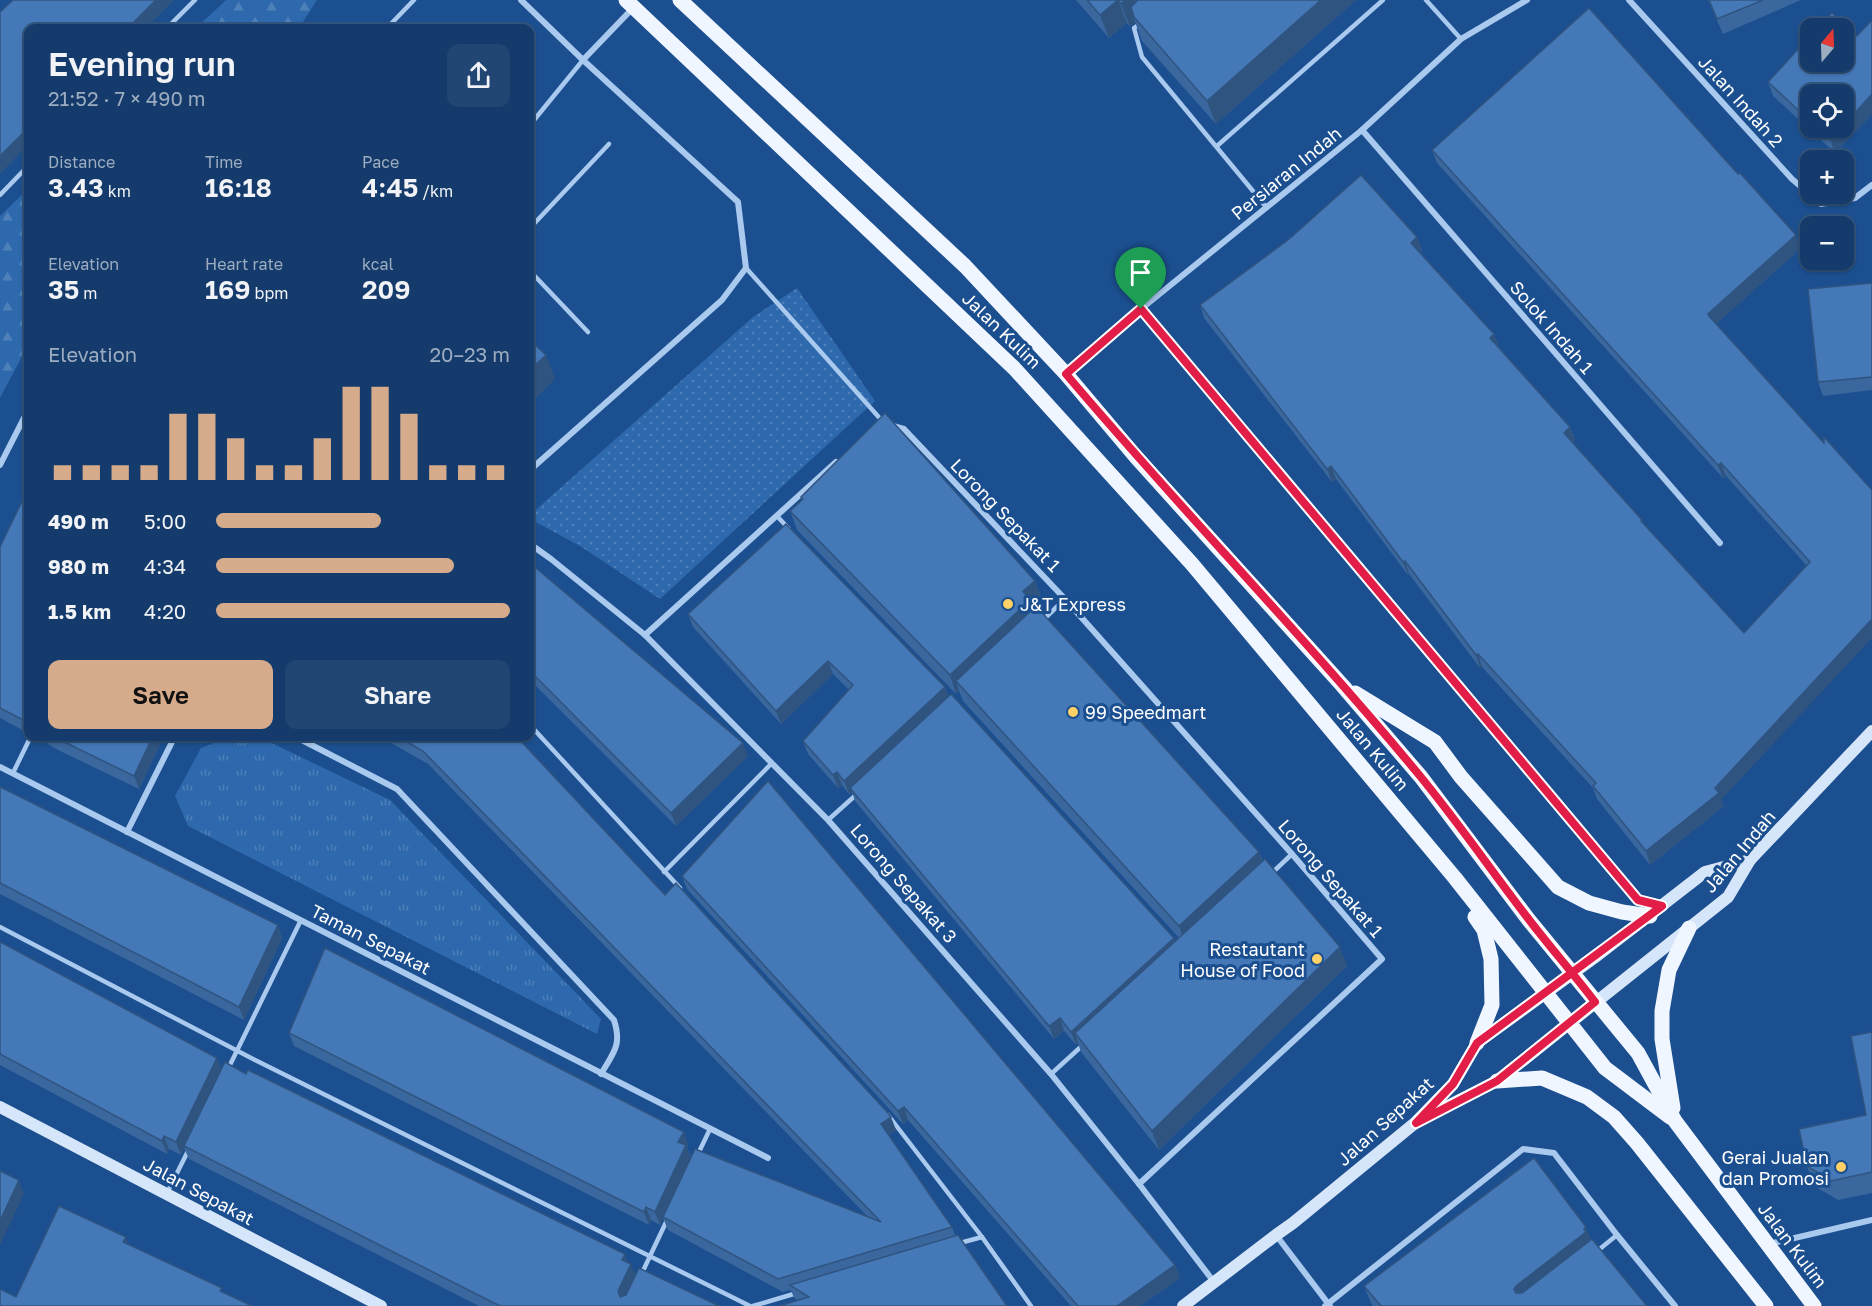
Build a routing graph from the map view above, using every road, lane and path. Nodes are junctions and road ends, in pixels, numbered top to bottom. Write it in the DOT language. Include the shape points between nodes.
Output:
graph roads {
  1 [pos="195,0"];
  2 [pos="414,0"];
  3 [pos="521,0"];
  4 [pos="680,0"];
  5 [pos="1383,0"];
  6 [pos="1426,0"];
  7 [pos="1527,0"];
  8 [pos="1629,0"];
  9 [pos="630,4"];
  10 [pos="1142,21"];
  11 [pos="171,24"];
  12 [pos="391,24"];
  13 [pos="1461,39"];
  14 [pos="583,60"];
  15 [pos="534,120"];
  16 [pos="1362,130"];
  17 [pos="609,144"];
  18 [pos="1217,146"];
  19 [pos="24,170"];
  20 [pos="1872,185"];
  21 [pos="0,195"];
  22 [pos="1267,208"];
  23 [pos="534,224"];
  24 [pos="746,268"];
  25 [pos="534,275"];
  26 [pos="1141,309"];
  27 [pos="588,332"];
  28 [pos="1066,374"];
  29 [pos="24,418"];
  30 [pos="885,424"];
  31 [pos="875,428"];
  32 [pos="839,460"];
  33 [pos="0,465"];
  34 [pos="534,466"];
  35 [pos="777,516"];
  36 [pos="793,532"];
  37 [pos="1720,543"];
  38 [pos="534,547"];
  39 [pos="1065,599"];
  40 [pos="1040,622"];
  41 [pos="645,635"];
  42 [pos="1342,685"];
  43 [pos="534,728"];
  44 [pos="1872,731"];
  45 [pos="29,741"];
  46 [pos="172,741"];
  47 [pos="304,741"];
  48 [pos="772,763"];
  49 [pos="0,767"];
  50 [pos="13,773"];
  51 [pos="862,789"];
  52 [pos="828,820"];
  53 [pos="127,832"];
  54 [pos="1292,854"];
  55 [pos="1750,860"];
  56 [pos="664,872"];
  57 [pos="1268,877"];
  58 [pos="1455,878"];
  59 [pos="680,889"];
  60 [pos="1662,906"];
  61 [pos="1650,916"];
  62 [pos="301,921"];
  63 [pos="0,927"];
  64 [pos="1689,928"];
  65 [pos="1573,973"];
  66 [pos="1545,993"];
  67 [pos="1595,1002"];
  68 [pos="1569,1023"];
  69 [pos="1085,1043"];
  70 [pos="1477,1043"];
  71 [pos="237,1051"];
  72 [pos="227,1071"];
  73 [pos="601,1074"];
  74 [pos="1051,1074"];
  75 [pos="1497,1081"];
  76 [pos="0,1107"];
  77 [pos="888,1114"];
  78 [pos="1675,1121"];
  79 [pos="1416,1123"];
  80 [pos="710,1129"];
  81 [pos="191,1143"];
  82 [pos="768,1158"];
  83 [pos="695,1161"];
  84 [pos="1139,1184"];
  85 [pos="166,1195"];
  86 [pos="670,1215"];
  87 [pos="1872,1220"];
  88 [pos="1276,1235"];
  89 [pos="1617,1235"];
  90 [pos="982,1237"];
  91 [pos="959,1244"];
  92 [pos="1768,1244"];
  93 [pos="1590,1256"];
  94 [pos="649,1257"];
  95 [pos="640,1277"];
  96 [pos="1214,1282"];
  97 [pos="799,1292"];
  98 [pos="1328,1305"];
  99 [pos="381,1306"];
  100 [pos="752,1306"];
  101 [pos="1031,1306"];
  102 [pos="1183,1306"];
  103 [pos="1675,1306"];
  104 [pos="1766,1306"];
  105 [pos="1814,1306"];
  1 -- 11 [label="lane"];
  2 -- 12 [label="lane"];
  3 -- 14 [label="street"];
  4 -- 28 [label="main road, Jalan Kulim" via="965,266"];
  5 -- 18 [label="lane"];
  6 -- 13 [label="lane"];
  7 -- 13 [label="street, Persiaran Indah"];
  8 -- 20 [label="street, Jalan Indah 2" via="1792,179 1821,204 1855,198"];
  9 -- 14 [label="street"];
  9 -- 58 [label="main road, Jalan Kulim" via="1014,368 1192,564"];
  10 -- 18 [label="lane" via="1134,28 1142,57"];
  13 -- 16 [label="street, Persiaran Indah"];
  14 -- 15 [label="lane"];
  14 -- 24 [label="street" via="738,202"];
  16 -- 22 [label="street, Persiaran Indah"];
  16 -- 37 [label="street, Solok Indah 1"];
  17 -- 23 [label="lane"];
  18 -- 22 [label="lane"];
  19 -- 21 [label="lane"];
  22 -- 26 [label="street, Persiaran Indah"];
  24 -- 30 [label="lane"];
  24 -- 34 [label="street" via="722,300"];
  25 -- 27 [label="lane"];
  26 -- 28 [label="street, Persiaran Indah"];
  26 -- 60 [label="street" via="1638,900"];
  28 -- 42 [label="main road, Jalan Kulim"];
  29 -- 33 [label="street"];
  30 -- 31 [label="street"];
  30 -- 39 [label="street, Lorong Sepakat 1" via="904,429"];
  32 -- 35 [label="street"];
  35 -- 36 [label="lane"];
  35 -- 41 [label="street"];
  38 -- 41 [label="street, Lorong Sepakat 3"];
  39 -- 40 [label="lane"];
  39 -- 54 [label="street, Lorong Sepakat 1"];
  41 -- 48 [label="street, Lorong Sepakat 3"];
  42 -- 61 [label="main road" via="1434,742 1558,887 1589,903"];
  42 -- 65 [label="main road, Jalan Kulim" via="1421,777"];
  43 -- 56 [label="lane"];
  44 -- 55 [label="street, Jalan Indah"];
  45 -- 50 [label="lane"];
  46 -- 53 [label="street"];
  47 -- 73 [label="street" via="397,789 614,1020 619,1034 616,1048"];
  48 -- 52 [label="street, Lorong Sepakat 3"];
  48 -- 56 [label="lane"];
  49 -- 50 [label="street, Taman Sepakat"];
  50 -- 53 [label="street, Taman Sepakat"];
  51 -- 52 [label="lane"];
  52 -- 74 [label="street, Lorong Sepakat 3"];
  53 -- 62 [label="street, Taman Sepakat"];
  54 -- 57 [label="lane"];
  54 -- 84 [label="street, Lorong Sepakat 1" via="1382,959"];
  55 -- 60 [label="street, Jalan Sepakat" via="1705,872"];
  55 -- 64 [label="street, Jalan Indah" via="1728,897"];
  56 -- 59 [label="lane"];
  58 -- 66 [label="main road, Jalan Kulim"];
  58 -- 70 [label="main road" via="1461,896 1484,930 1491,959 1492,1005"];
  60 -- 61 [label="street, Jalan Sepakat"];
  61 -- 65 [label="street, Jalan Sepakat"];
  62 -- 71 [label="lane"];
  62 -- 73 [label="street, Taman Sepakat"];
  63 -- 71 [label="lane"];
  64 -- 67 [label="street, Jalan Indah"];
  64 -- 78 [label="main road" via="1669,970 1662,1011 1662,1039"];
  65 -- 66 [label="street, Jalan Sepakat"];
  65 -- 67 [label="main road, Jalan Kulim"];
  66 -- 68 [label="main road, Jalan Kulim"];
  66 -- 70 [label="street, Jalan Sepakat"];
  67 -- 68 [label="street, Jalan Indah"];
  67 -- 78 [label="main road, Jalan Kulim" via="1638,1053"];
  68 -- 75 [label="street, Jalan Indah"];
  68 -- 78 [label="main road, Jalan Kulim" via="1605,1068"];
  69 -- 74 [label="lane"];
  70 -- 79 [label="street, Jalan Sepakat" via="1453,1084"];
  71 -- 72 [label="lane"];
  71 -- 94 [label="lane"];
  73 -- 80 [label="street, Taman Sepakat"];
  74 -- 84 [label="street, Lorong Sepakat 3"];
  75 -- 79 [label="street, Jalan Indah"];
  75 -- 104 [label="main road" via="1542,1078 1587,1097 1614,1117"];
  76 -- 85 [label="street, Jalan Sepakat"];
  77 -- 90 [label="lane"];
  78 -- 92 [label="main road, Jalan Kulim"];
  79 -- 88 [label="street, Jalan Sepakat"];
  80 -- 82 [label="street, Taman Sepakat"];
  80 -- 83 [label="lane"];
  81 -- 85 [label="lane"];
  84 -- 96 [label="street, Lorong Sepakat 3"];
  85 -- 99 [label="street, Jalan Sepakat"];
  86 -- 94 [label="lane"];
  87 -- 92 [label="street"];
  88 -- 96 [label="street, Jalan Sepakat"];
  88 -- 98 [label="street"];
  89 -- 93 [label="lane"];
  89 -- 98 [label="street" via="1554,1153 1523,1149"];
  89 -- 103 [label="street"];
  90 -- 91 [label="lane"];
  90 -- 101 [label="lane"];
  92 -- 105 [label="main road, Jalan Kulim"];
  94 -- 95 [label="lane"];
  94 -- 100 [label="lane"];
  96 -- 102 [label="street, Jalan Sepakat"];
  97 -- 100 [label="lane"];
}
